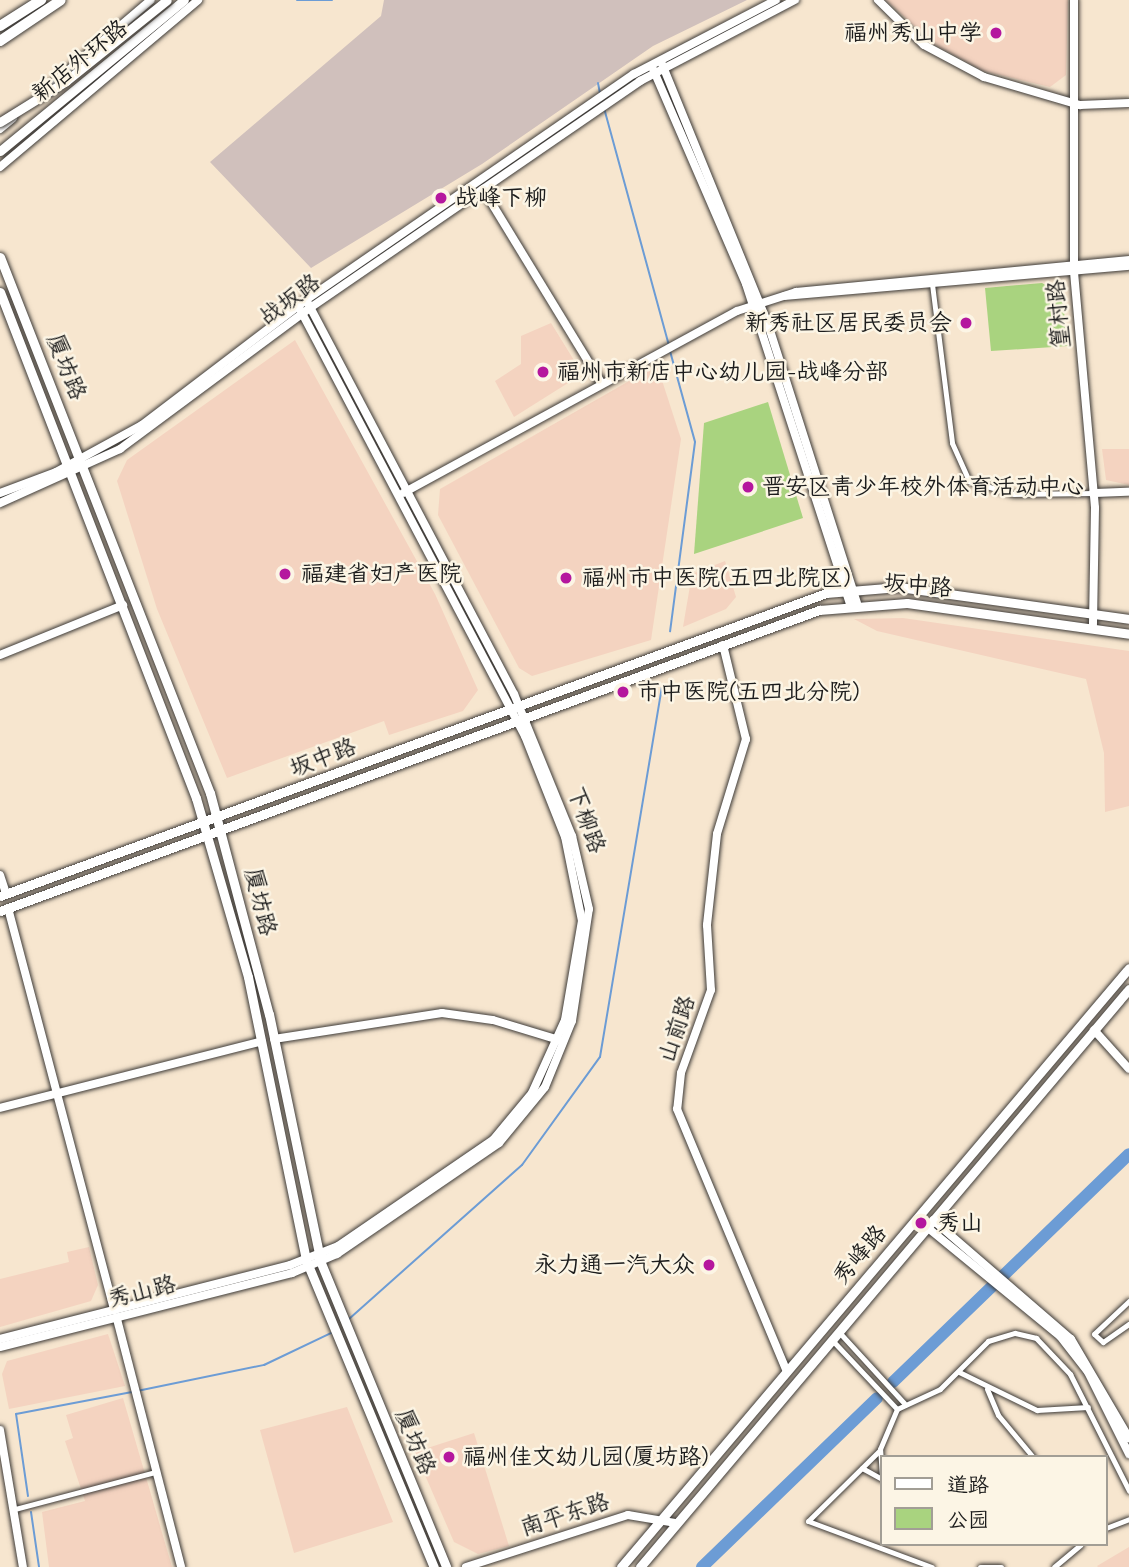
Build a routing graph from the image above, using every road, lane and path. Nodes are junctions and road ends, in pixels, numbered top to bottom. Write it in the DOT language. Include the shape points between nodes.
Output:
graph roads {
  1 [pos="40,0"];
  2 [pos="61,0"];
  3 [pos="151,0"];
  4 [pos="167,0"];
  5 [pos="184,0"];
  6 [pos="198,0"];
  7 [pos="776,0"];
  8 [pos="795,0"];
  9 [pos="878,0"];
  10 [pos="1074,0"];
  11 [pos="0,25"];
  12 [pos="0,41"];
  13 [pos="657,65"];
  14 [pos="1072,102"];
  15 [pos="1129,103"];
  16 [pos="594,107"];
  17 [pos="0,122"];
  18 [pos="0,129"];
  19 [pos="0,151"];
  20 [pos="0,167"];
  21 [pos="483,189"];
  22 [pos="0,257"];
  23 [pos="1129,260"];
  24 [pos="1129,266"];
  25 [pos="1074,268"];
  26 [pos="932,284"];
  27 [pos="0,292"];
  28 [pos="785,296"];
  29 [pos="308,304"];
  30 [pos="757,304"];
  31 [pos="300,310"];
  32 [pos="601,383"];
  33 [pos="84,463"];
  34 [pos="73,469"];
  35 [pos="406,492"];
  36 [pos="1129,492"];
  37 [pos="0,493"];
  38 [pos="1093,493"];
  39 [pos="397,496"];
  40 [pos="0,503"];
  41 [pos="851,588"];
  42 [pos="854,603"];
  43 [pos="123,605"];
  44 [pos="1094,610"];
  45 [pos="1129,619"];
  46 [pos="1093,625"];
  47 [pos="1129,634"];
  48 [pos="723,645"];
  49 [pos="0,655"];
  50 [pos="514,706"];
  51 [pos="522,721"];
  52 [pos="218,818"];
  53 [pos="204,823"];
  54 [pos="223,833"];
  55 [pos="209,838"];
  56 [pos="0,875"];
  57 [pos="3,894"];
  58 [pos="4,909"];
  59 [pos="1129,968"];
  60 [pos="1129,989"];
  61 [pos="1094,1030"];
  62 [pos="274,1038"];
  63 [pos="262,1041"];
  64 [pos="562,1041"];
  65 [pos="1129,1069"];
  66 [pos="58,1091"];
  67 [pos="0,1108"];
  68 [pos="931,1224"];
  69 [pos="320,1259"];
  70 [pos="307,1264"];
  71 [pos="291,1269"];
  72 [pos="1129,1301"];
  73 [pos="115,1314"];
  74 [pos="1129,1324"];
  75 [pos="834,1335"];
  76 [pos="0,1339"];
  77 [pos="0,1347"];
  78 [pos="786,1370"];
  79 [pos="959,1372"];
  80 [pos="987,1389"];
  81 [pos="904,1403"];
  82 [pos="1088,1407"];
  83 [pos="897,1409"];
  84 [pos="0,1430"];
  85 [pos="1129,1438"];
  86 [pos="880,1449"];
  87 [pos="1129,1454"];
  88 [pos="880,1455"];
  89 [pos="1031,1455"];
  90 [pos="862,1468"];
  91 [pos="155,1472"];
  92 [pos="880,1476"];
  93 [pos="1129,1491"];
  94 [pos="15,1509"];
  95 [pos="663,1519"];
  96 [pos="1129,1519"];
  97 [pos="674,1526"];
  98 [pos="1108,1527"];
  99 [pos="1079,1546"];
  100 [pos="23,1567"];
  101 [pos="181,1567"];
  102 [pos="433,1567"];
  103 [pos="446,1567"];
  104 [pos="466,1567"];
  105 [pos="480,1567"];
  106 [pos="621,1567"];
  107 [pos="640,1567"];
  108 [pos="932,1567"];
  109 [pos="980,1567"];
  110 [pos="1001,1567"];
  111 [pos="1054,1567"];
  1 -- 11 [label="highway"];
  2 -- 12 [label="highway"];
  3 -- 18 [label="main road"];
  4 -- 17 [label="main road, 新店外环路, bridge" via="66,81"];
  5 -- 19 [label="main road, 新店外环路"];
  6 -- 20 [label="main road"];
  7 -- 13 [label="main road"];
  8 -- 13 [label="main road"];
  9 -- 14 [label="main road" via="951,62 1028,93"];
  10 -- 14 [label="main road, 篁村路"];
  13 -- 16 [label="main road"];
  13 -- 30 [label="main road"];
  14 -- 15 [label="main road"];
  14 -- 25 [label="main road, 篁村路" via="1077,111"];
  16 -- 21 [label="main road, 战坂路"];
  16 -- 29 [label="main road, 战坂路"];
  21 -- 29 [label="main road, 战坂路"];
  21 -- 32 [label="main road"];
  22 -- 33 [label="main road, 厦坊路"];
  23 -- 25 [label="main road"];
  24 -- 25 [label="main road"];
  25 -- 26 [label="main road"];
  25 -- 28 [label="main road"];
  25 -- 38 [label="main road, 篁村路"];
  26 -- 28 [label="main road"];
  26 -- 38 [label="street" via="952,443 969,481 1014,494"];
  27 -- 34 [label="main road, 厦坊路"];
  28 -- 30 [label="main road"];
  29 -- 31 [label="main road, 战坂路"];
  29 -- 35 [label="main road, 下柳路"];
  30 -- 32 [label="main road"];
  30 -- 41 [label="main road"];
  31 -- 33 [label="main road, 战坂路" via="177,412"];
  31 -- 39 [label="main road, 下柳路"];
  32 -- 35 [label="main road"];
  33 -- 34 [label="main road, 战坂路"];
  33 -- 52 [label="main road, 厦坊路"];
  34 -- 37 [label="main road, 战坂路"];
  34 -- 40 [label="main road, 战坂路"];
  34 -- 43 [label="main road, 厦坊路"];
  35 -- 39 [label="main road"];
  35 -- 50 [label="main road, 下柳路"];
  36 -- 38 [label="main road"];
  38 -- 44 [label="main road, 篁村路"];
  39 -- 50 [label="main road, 下柳路"];
  41 -- 42 [label="main road"];
  41 -- 44 [label="main road, 坂中路"];
  41 -- 50 [label="main road, 坂中路"];
  42 -- 46 [label="main road, 坂中路"];
  42 -- 48 [label="main road, 坂中路"];
  43 -- 49 [label="main road"];
  43 -- 53 [label="main road, 厦坊路"];
  44 -- 45 [label="main road, 坂中路"];
  44 -- 46 [label="main road, 篁村路"];
  46 -- 47 [label="main road, 坂中路"];
  48 -- 51 [label="main road, 坂中路"];
  48 -- 78 [label="main road, 山前路" via="746,739 717,834 707,925 711,990 681,1073 677,1109"];
  50 -- 51 [label="main road, 下柳路"];
  50 -- 52 [label="main road, 坂中路"];
  51 -- 54 [label="main road, 坂中路"];
  51 -- 64 [label="main road, 下柳路" via="565,836 581,898 577,963"];
  52 -- 53 [label="main road, 坂中路"];
  52 -- 54 [label="main road, 厦坊路"];
  53 -- 55 [label="main road, 厦坊路"];
  53 -- 57 [label="main road, 坂中路"];
  54 -- 55 [label="main road, 坂中路"];
  54 -- 62 [label="main road, 厦坊路"];
  55 -- 58 [label="main road, 坂中路"];
  55 -- 63 [label="main road, 厦坊路"];
  56 -- 57 [label="main road"];
  58 -- 66 [label="main road"];
  59 -- 78 [label="main road, 秀峰路"];
  60 -- 61 [label="main road, 秀峰路"];
  61 -- 65 [label="main road"];
  61 -- 68 [label="main road, 秀峰路"];
  62 -- 64 [label="main road" via="442,1013"];
  62 -- 69 [label="main road, 厦坊路"];
  63 -- 66 [label="main road"];
  63 -- 70 [label="main road, 厦坊路"];
  64 -- 69 [label="main road, 下柳路" via="545,1087 490,1151"];
  66 -- 67 [label="main road"];
  66 -- 73 [label="main road"];
  68 -- 75 [label="main road, 秀峰路"];
  68 -- 85 [label="main road" via="1011,1283 1085,1356"];
  68 -- 87 [label="main road" via="1075,1354"];
  69 -- 70 [label="main road, 下柳路"];
  69 -- 103 [label="main road, 厦坊路"];
  70 -- 71 [label="main road, 下柳路"];
  70 -- 102 [label="main road, 厦坊路"];
  71 -- 73 [label="main road, 秀山路"];
  72 -- 74 [label="street" via="1094,1334 1103,1342"];
  73 -- 76 [label="main road, 秀山路"];
  73 -- 77 [label="main road, 秀山路"];
  73 -- 91 [label="main road"];
  75 -- 81 [label="street"];
  75 -- 83 [label="street"];
  75 -- 97 [label="main road, 秀峰路"];
  78 -- 95 [label="main road, 秀峰路"];
  79 -- 80 [label="street"];
  79 -- 81 [label="street" via="940,1389"];
  79 -- 82 [label="street" via="988,1341 1006,1333 1031,1334 1070,1374"];
  80 -- 82 [label="street" via="1037,1409"];
  80 -- 89 [label="street" via="998,1415"];
  81 -- 83 [label="street"];
  82 -- 93 [label="street"];
  83 -- 86 [label="street"];
  84 -- 94 [label="main road"];
  86 -- 88 [label="street"];
  86 -- 90 [label="street"];
  90 -- 92 [label="street"];
  90 -- 108 [label="street" via="808,1521"];
  91 -- 94 [label="street"];
  91 -- 101 [label="main road"];
  94 -- 100 [label="main road"];
  95 -- 97 [label="main road, 南平东路"];
  95 -- 104 [label="main road, 南平东路" via="620,1517"];
  95 -- 105 [label="main road, 南平东路" via="615,1523"];
  95 -- 106 [label="main road, 秀峰路"];
  96 -- 98 [label="street"];
  97 -- 107 [label="main road, 秀峰路"];
  99 -- 111 [label="street"];
  109 -- 110 [label="street"];
}
